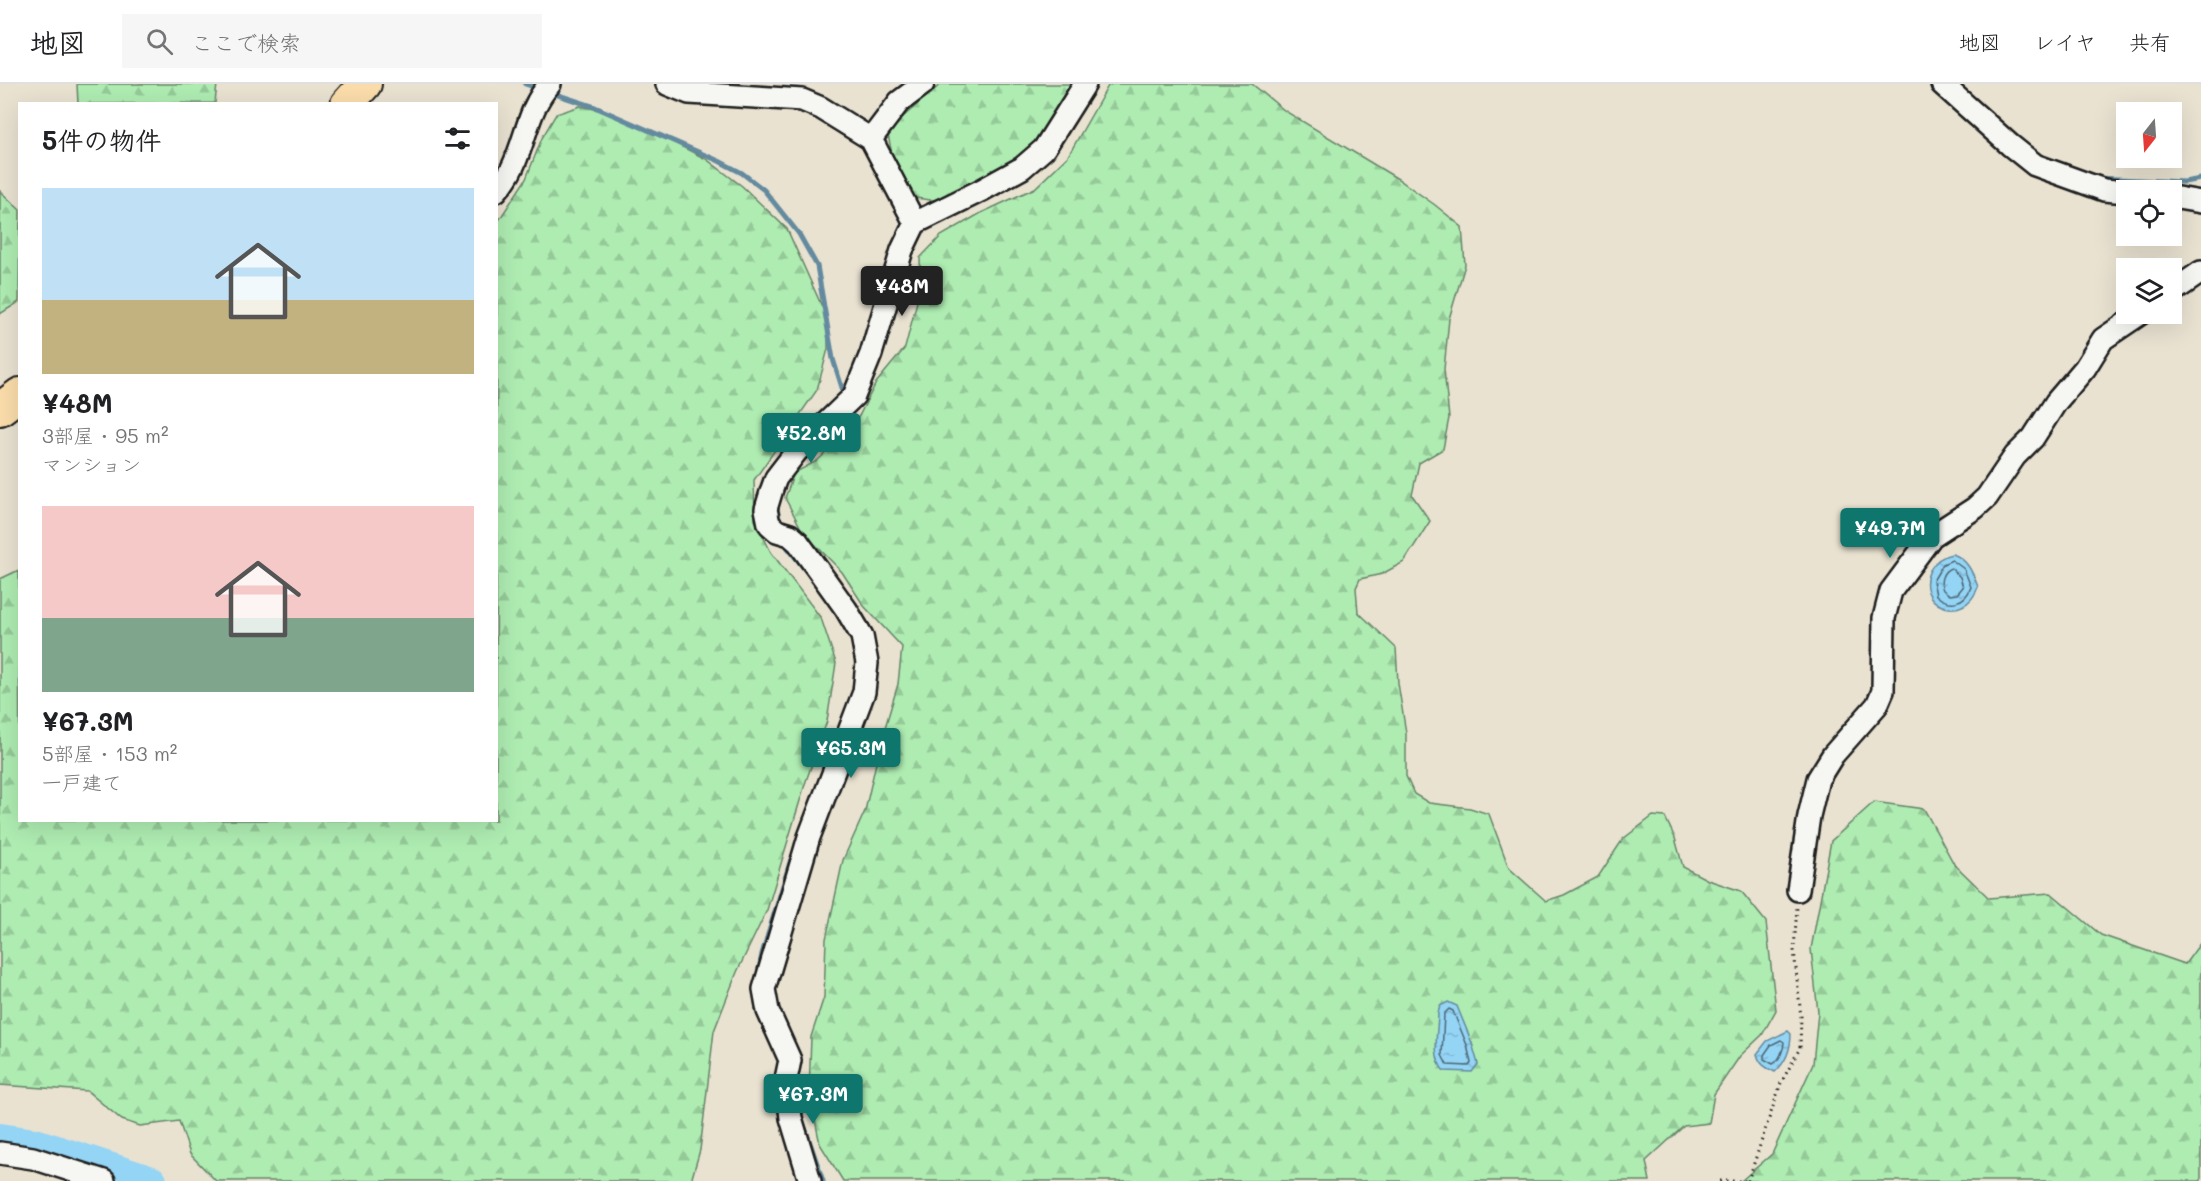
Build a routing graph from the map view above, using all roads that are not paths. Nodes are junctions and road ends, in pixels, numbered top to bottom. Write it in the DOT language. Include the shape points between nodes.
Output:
graph roads {
  1 [pos="365,84"];
  2 [pos="667,84"];
  3 [pos="923,84"];
  4 [pos="1085,84"];
  5 [pos="1942,84"];
  6 [pos="546,88"];
  7 [pos="349,102"];
  8 [pos="871,139"];
  9 [pos="498,188"];
  10 [pos="2116,191"];
  11 [pos="2182,198"];
  12 [pos="2201,202"];
  13 [pos="915,223"];
  14 [pos="2201,272"];
  15 [pos="2182,285"];
  16 [pos="2125,324"];
  17 [pos="18,396"];
  18 [pos="0,409"];
  19 [pos="1798,890"];
  20 [pos="0,1153"];
  21 [pos="810,1179"];
  22 [pos="104,1181"];
  1 -- 7 [label="highway"];
  2 -- 8 [label="street" via="689,93 802,100"];
  3 -- 8 [label="street" via="899,102"];
  4 -- 13 [label="street" via="1044,149 1022,168"];
  5 -- 10 [label="street" via="2035,165"];
  6 -- 9 [label="street" via="512,170"];
  8 -- 13 [label="street"];
  11 -- 12 [label="street"];
  13 -- 21 [label="street" via="902,250 871,354 848,403 810,436 776,478 766,509 769,524 798,542 846,609 861,636 867,663 864,692 809,837 765,980 768,1011 788,1070 791,1118"];
  14 -- 15 [label="street"];
  16 -- 19 [label="street" via="2103,339 1987,497 1932,536 1891,591 1884,618 1883,692 1877,705 1818,778"];
  17 -- 18 [label="highway"];
  20 -- 22 [label="street" via="33,1158"];
}
